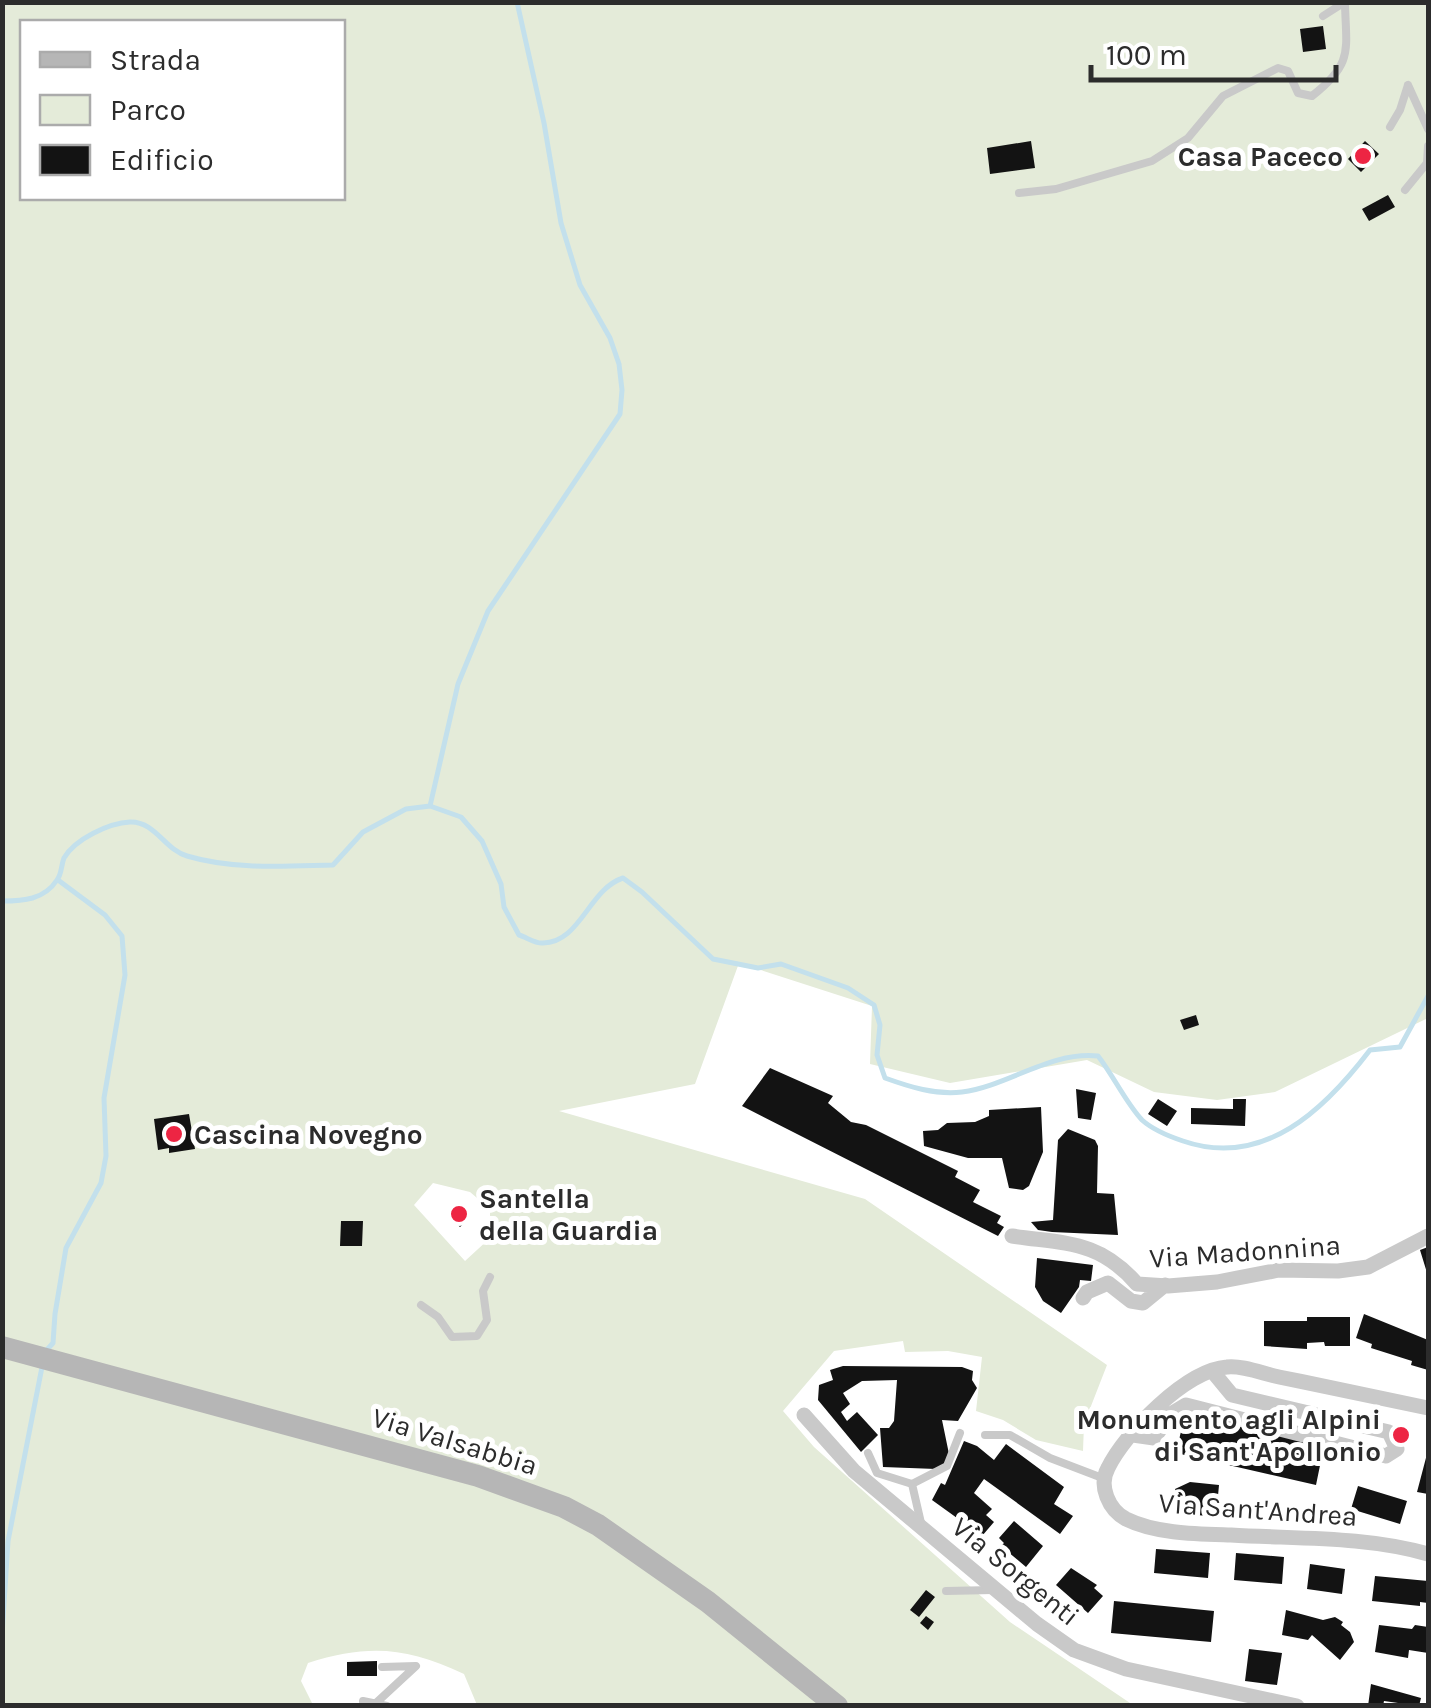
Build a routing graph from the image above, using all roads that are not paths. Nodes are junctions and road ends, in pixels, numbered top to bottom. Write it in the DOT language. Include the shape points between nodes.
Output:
graph roads {
  1 [pos="1345,3"];
  2 [pos="1323,16"];
  3 [pos="1390,126"];
  4 [pos="1428,130"];
  5 [pos="1428,146"];
  6 [pos="1405,190"];
  7 [pos="1018,192"];
  8 [pos="1012,1236"];
  9 [pos="1428,1236"];
  10 [pos="490,1277"];
  11 [pos="1165,1285"];
  12 [pos="1084,1298"];
  13 [pos="421,1304"];
  14 [pos="2,1347"];
  15 [pos="1213,1372"];
  16 [pos="1428,1408"];
  17 [pos="804,1415"];
  18 [pos="960,1433"];
  19 [pos="985,1435"];
  20 [pos="1133,1435"];
  21 [pos="868,1453"];
  22 [pos="1105,1479"];
  23 [pos="912,1484"];
  24 [pos="922,1527"];
  25 [pos="1428,1554"];
  26 [pos="946,1591"];
  27 [pos="998,1591"];
  28 [pos="382,1667"];
  29 [pos="830,1700"];
  30 [pos="362,1701"];
  31 [pos="376,1704"];
  32 [pos="387,1706"];
  33 [pos="1297,1706"];
  1 -- 2 [label="lane"];
  1 -- 7 [label="lane" via="1346,56 1312,96 1298,92 1288,72 1278,68 1223,96 1188,138 1152,161 1056,189"];
  3 -- 4 [label="lane" via="1408,85"];
  5 -- 6 [label="lane" via="1427,163"];
  8 -- 11 [label="street, Via Madonnina" via="1098,1250 1137,1284"];
  9 -- 11 [label="street, Via Madonnina" via="1368,1267"];
  10 -- 13 [label="lane" via="483,1291 487,1320 477,1336 452,1337"];
  11 -- 12 [label="street" via="1143,1303 1108,1283"];
  14 -- 29 [label="main road, Via Valsabbia" via="518,1488 598,1525"];
  15 -- 16 [label="street" via="1226,1366"];
  15 -- 20 [label="street" via="1164,1400"];
  15 -- 20 [label="street" via="1232,1395 1389,1432 1397,1448 1386,1456 1186,1406 1154,1438"];
  17 -- 24 [label="street, Via Sorgenti" via="854,1471"];
  18 -- 23 [label="lane" via="947,1466"];
  19 -- 22 [label="lane" via="1010,1434"];
  20 -- 22 [label="street"];
  21 -- 23 [label="lane" via="877,1473"];
  22 -- 25 [label="street, Via Sant'Andrea" via="1112,1506 1142,1525"];
  23 -- 24 [label="lane"];
  24 -- 27 [label="street, Via Sorgenti"];
  26 -- 27 [label="lane"];
  27 -- 33 [label="street, Via Sorgenti" via="1074,1650 1126,1669"];
  28 -- 31 [label="lane" via="416,1666"];
  30 -- 31 [label="lane"];
  31 -- 32 [label="lane"];
}
